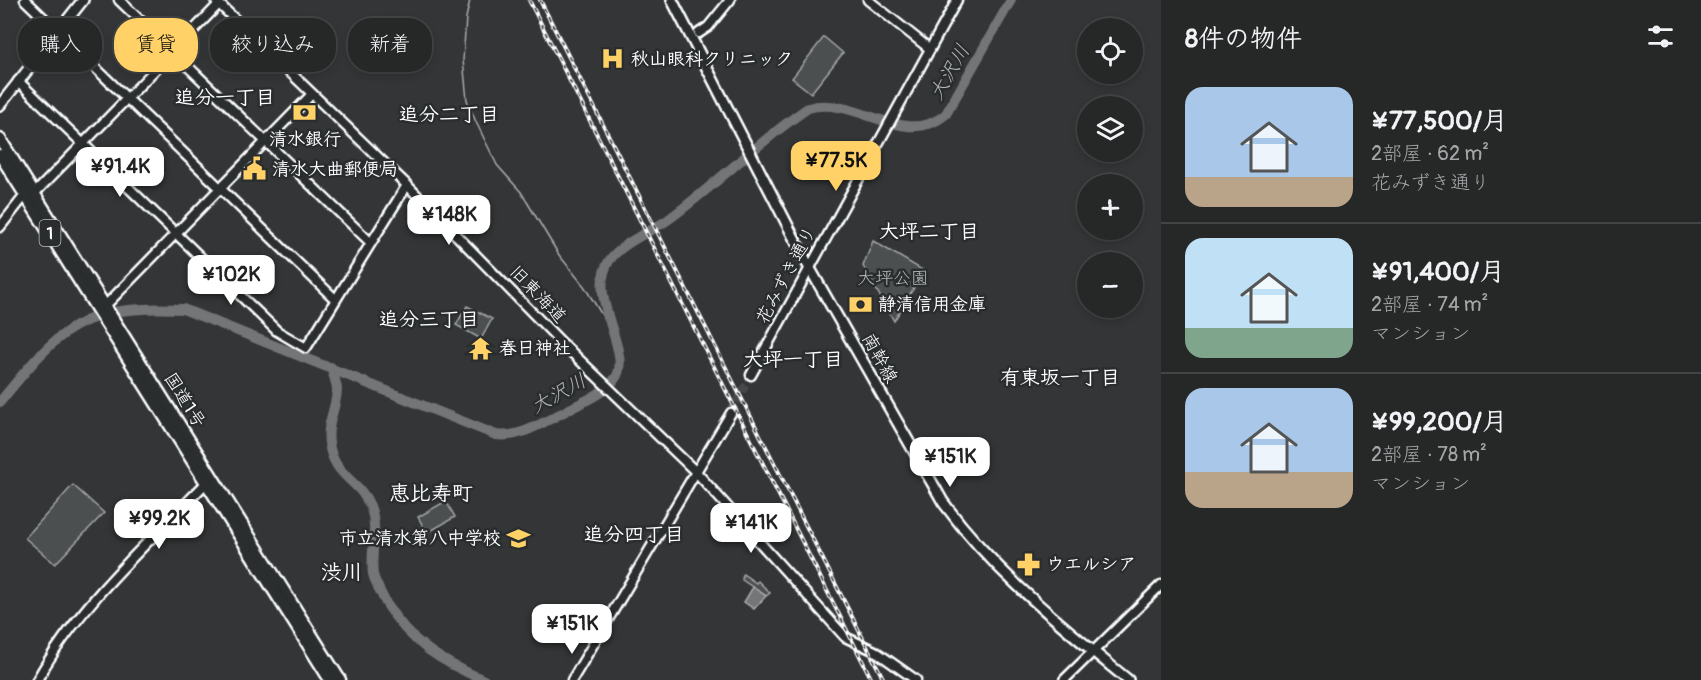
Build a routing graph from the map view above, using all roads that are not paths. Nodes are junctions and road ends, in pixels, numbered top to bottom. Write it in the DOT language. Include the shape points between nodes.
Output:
graph roads {
  1 [pos="25,0"];
  2 [pos="83,0"];
  3 [pos="119,0"];
  4 [pos="672,0"];
  5 [pos="730,0"];
  6 [pos="868,0"];
  7 [pos="957,0"];
  8 [pos="217,2"];
  9 [pos="44,18"];
  10 [pos="68,18"];
  11 [pos="138,18"];
  12 [pos="198,23"];
  13 [pos="699,33"];
  14 [pos="930,49"];
  15 [pos="25,72"];
  16 [pos="101,72"];
  17 [pos="152,72"];
  18 [pos="194,72"];
  19 [pos="18,81"];
  20 [pos="312,94"];
  21 [pos="128,98"];
  22 [pos="0,105"];
  23 [pos="0,139"];
  24 [pos="265,141"];
  25 [pos="84,144"];
  26 [pos="0,155"];
  27 [pos="407,185"];
  28 [pos="221,187"];
  29 [pos="30,194"];
  30 [pos="0,227"];
  31 [pos="176,234"];
  32 [pos="370,242"];
  33 [pos="810,267"];
  34 [pos="335,299"];
  35 [pos="106,312"];
  36 [pos="751,375"];
  37 [pos="731,413"];
  38 [pos="697,473"];
  39 [pos="207,482"];
  40 [pos="1161,585"];
  41 [pos="1094,651"];
  42 [pos="37,680"];
  43 [pos="330,680"];
  44 [pos="340,680"];
  45 [pos="572,680"];
  46 [pos="916,680"];
  47 [pos="1064,680"];
  48 [pos="1128,680"];
  1 -- 9 [label="street"];
  2 -- 10 [label="main road"];
  3 -- 11 [label="street"];
  4 -- 33 [label="main road, 南幹線"];
  5 -- 13 [label="street"];
  6 -- 14 [label="street"];
  7 -- 14 [label="street"];
  8 -- 12 [label="street"];
  8 -- 20 [label="street, 旧東海道"];
  14 -- 33 [label="street, 花みずき通り"];
  15 -- 19 [label="main road"];
  16 -- 21 [label="street"];
  17 -- 21 [label="street"];
  18 -- 24 [label="street"];
  19 -- 22 [label="main road"];
  19 -- 25 [label="street"];
  20 -- 24 [label="street"];
  20 -- 27 [label="street, 旧東海道"];
  21 -- 25 [label="street"];
  21 -- 28 [label="street"];
  23 -- 29 [label="highway, 国道1号 / 1"];
  24 -- 28 [label="street"];
  24 -- 32 [label="street"];
  25 -- 29 [label="street"];
  25 -- 31 [label="street"];
  26 -- 29 [label="highway, 国道1号 / 1"];
  27 -- 32 [label="street"];
  27 -- 38 [label="street, 旧東海道"];
  28 -- 31 [label="street"];
  28 -- 34 [label="street"];
  29 -- 30 [label="street"];
  29 -- 35 [label="highway, 国道1号 / 1"];
  31 -- 34 [label="street" via="284,338 306,348"];
  31 -- 35 [label="street"];
  32 -- 34 [label="street"];
  33 -- 36 [label="street, 花みずき通り"];
  33 -- 41 [label="main road, 南幹線" via="913,452 968,536 1009,580"];
  35 -- 39 [label="highway, 国道1号 / 1"];
  35 -- 44 [label="highway, 国道1号 / 1"];
  37 -- 38 [label="street"];
  38 -- 45 [label="street"];
  38 -- 46 [label="street, 旧東海道" via="845,638 874,651"];
  39 -- 42 [label="street" via="94,599"];
  39 -- 43 [label="highway, 国道1号 / 1"];
  40 -- 41 [label="street"];
  41 -- 47 [label="street"];
  41 -- 48 [label="main road, 南幹線"];
}
